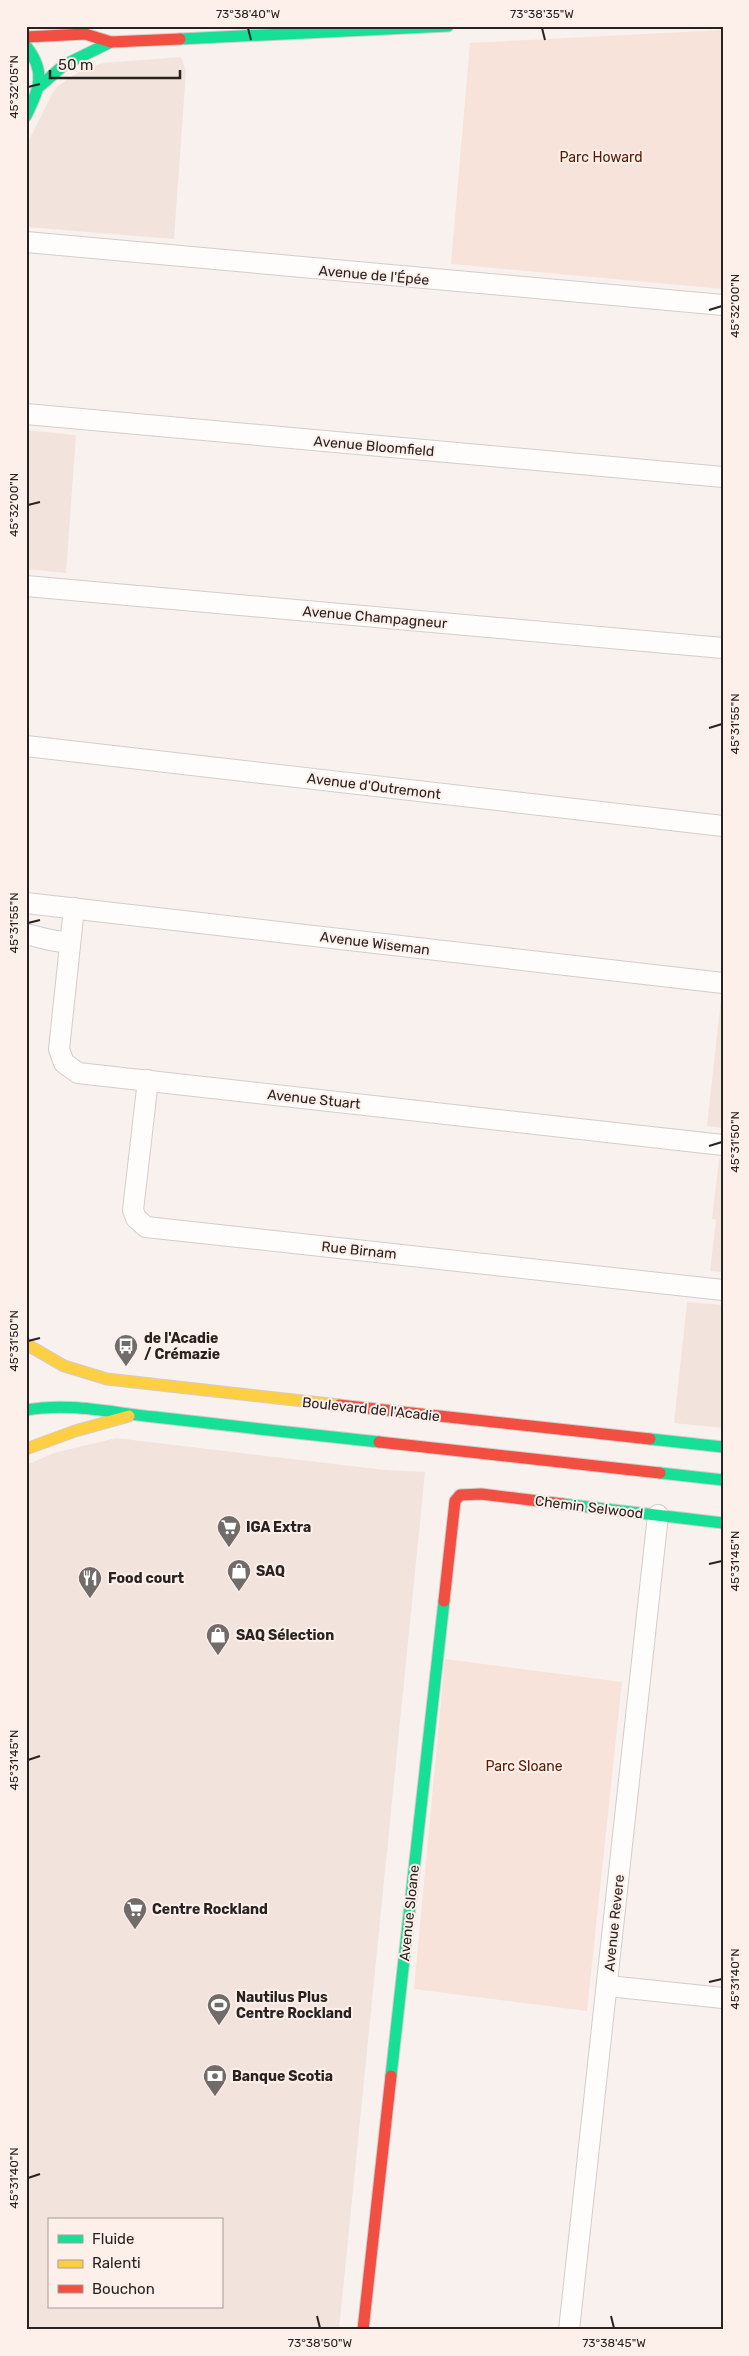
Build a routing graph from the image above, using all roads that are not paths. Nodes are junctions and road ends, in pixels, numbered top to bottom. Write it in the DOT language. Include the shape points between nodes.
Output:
graph roads {
  1 [pos="448,26"];
  2 [pos="26,37"];
  3 [pos="111,42"];
  4 [pos="26,46"];
  5 [pos="40,86"];
  6 [pos="26,116"];
  7 [pos="26,242"];
  8 [pos="723,304"];
  9 [pos="26,414"];
  10 [pos="723,477"];
  11 [pos="26,586"];
  12 [pos="723,648"];
  13 [pos="26,746"];
  14 [pos="723,826"];
  15 [pos="26,903"];
  16 [pos="74,908"];
  17 [pos="26,934"];
  18 [pos="70,943"];
  19 [pos="723,983"];
  20 [pos="148,1080"];
  21 [pos="723,1145"];
  22 [pos="723,1290"];
  23 [pos="26,1344"];
  24 [pos="26,1410"];
  25 [pos="133,1415"];
  26 [pos="723,1447"];
  27 [pos="26,1449"];
  28 [pos="723,1480"];
  29 [pos="457,1498"];
  30 [pos="658,1515"];
  31 [pos="723,1523"];
  32 [pos="608,1986"];
  33 [pos="723,1998"];
  34 [pos="363,2330"];
  35 [pos="569,2330"];
  1 -- 3 [label="street"];
  2 -- 3 [label="street" via="86,34"];
  3 -- 5 [label="street" via="66,63"];
  4 -- 5 [label="street" via="36,60"];
  5 -- 6 [label="street"];
  7 -- 8 [label="street, Avenue de l'Épée"];
  9 -- 10 [label="street, Avenue Bloomfield"];
  11 -- 12 [label="street, Avenue Champagneur"];
  13 -- 14 [label="street, Avenue d'Outremont"];
  15 -- 16 [label="street, Avenue Wiseman"];
  16 -- 18 [label="street, Avenue Stuart"];
  16 -- 19 [label="street, Avenue Wiseman"];
  17 -- 18 [label="street"];
  18 -- 20 [label="street, Avenue Stuart" via="59,1043 62,1059 78,1072"];
  20 -- 21 [label="street, Avenue Stuart"];
  20 -- 22 [label="street, Rue Birnam" via="133,1206 136,1218 146,1227"];
  23 -- 26 [label="street, Boulevard de l'Acadie" via="62,1366 107,1379"];
  24 -- 25 [label="street" via="75,1405"];
  25 -- 27 [label="street"];
  25 -- 28 [label="street"];
  29 -- 30 [label="street, Chemin Selwood" via="465,1494 482,1494"];
  29 -- 34 [label="street, Avenue Sloane"];
  30 -- 31 [label="street, Chemin Selwood"];
  30 -- 32 [label="street, Avenue Revere"];
  32 -- 33 [label="street"];
  32 -- 35 [label="street, Avenue Revere"];
}
